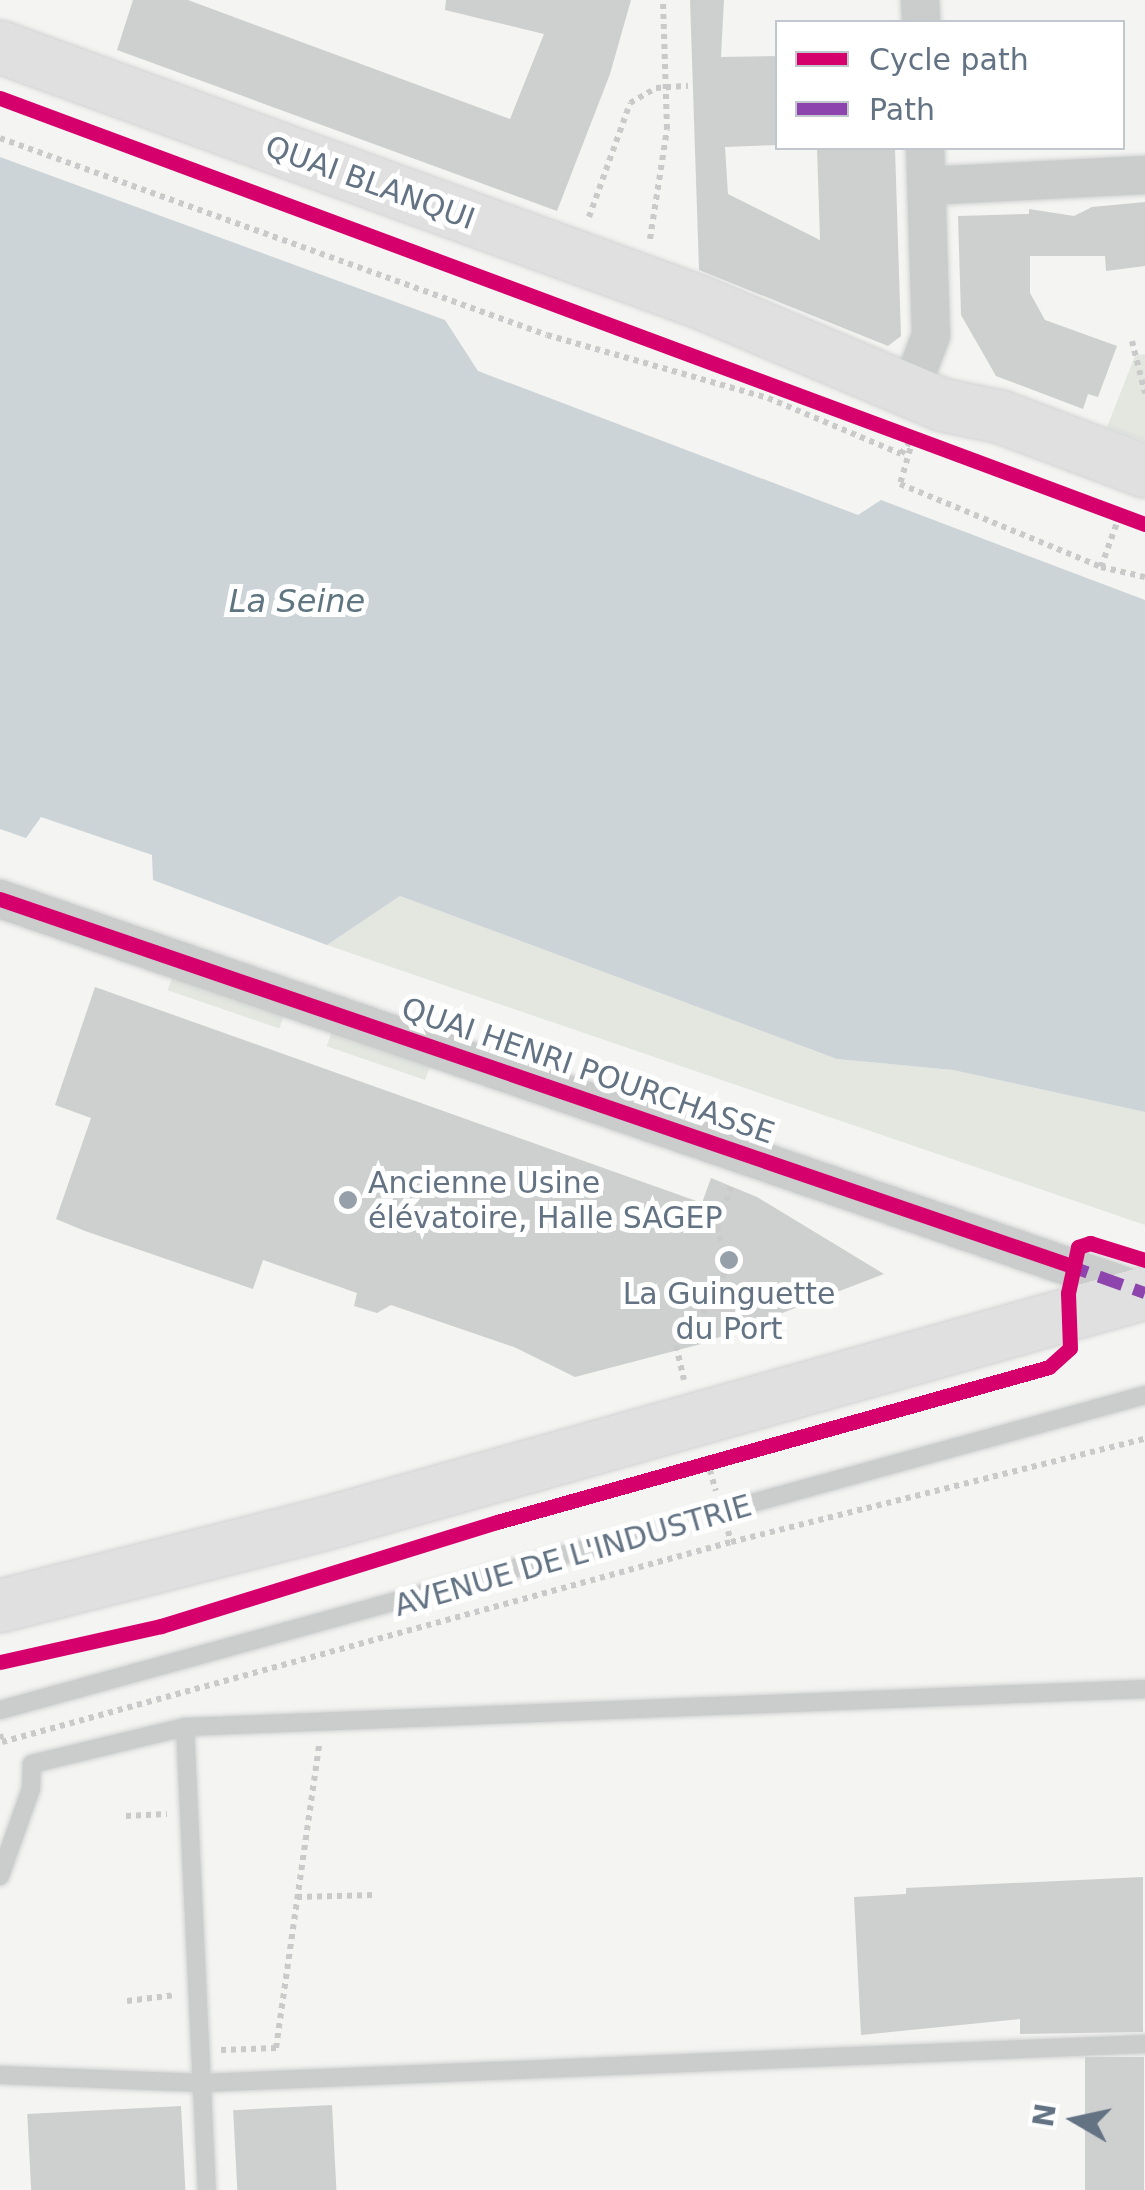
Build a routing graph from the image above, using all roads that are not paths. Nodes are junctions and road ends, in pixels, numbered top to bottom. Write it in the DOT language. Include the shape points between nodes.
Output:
graph roads {
  1 [pos="0,47"];
  2 [pos="0,66"];
  3 [pos="925,150"];
  4 [pos="1145,174"];
  5 [pos="926,186"];
  6 [pos="737,322"];
  7 [pos="927,398"];
  8 [pos="1145,471"];
  9 [pos="1132,506"];
  10 [pos="0,899"];
  11 [pos="1145,1292"];
  12 [pos="1145,1395"];
  13 [pos="0,1606"];
  14 [pos="1145,1688"];
  15 [pos="0,1710"];
  16 [pos="186,1727"];
  17 [pos="0,1876"];
  18 [pos="1145,2044"];
  19 [pos="0,2075"];
  20 [pos="202,2083"];
  21 [pos="207,2190"];
  1 -- 6 [label="main road, QUAI BLANQUI" via="700,302"];
  2 -- 6 [label="main road, QUAI BLANQUI" via="628,298 710,325"];
  3 -- 5 [label="street"];
  4 -- 5 [label="street"];
  5 -- 7 [label="street"];
  6 -- 7 [label="main road, QUAI BLANQUI"];
  7 -- 8 [label="main road, QUAI BLANQUI" via="1001,417"];
  7 -- 9 [label="main road, QUAI BLANQUI" via="986,436"];
  10 -- 11 [label="street, QUAI HENRI POURCHASSE"];
  11 -- 13 [label="main road" via="324,1524"];
  12 -- 15 [label="lane, AVENUE DE L'INDUSTRIE"];
  14 -- 16 [label="lane"];
  16 -- 17 [label="lane" via="32,1764 31,1789"];
  16 -- 20 [label="lane"];
  18 -- 20 [label="lane"];
  19 -- 20 [label="lane"];
  20 -- 21 [label="lane"];
}
